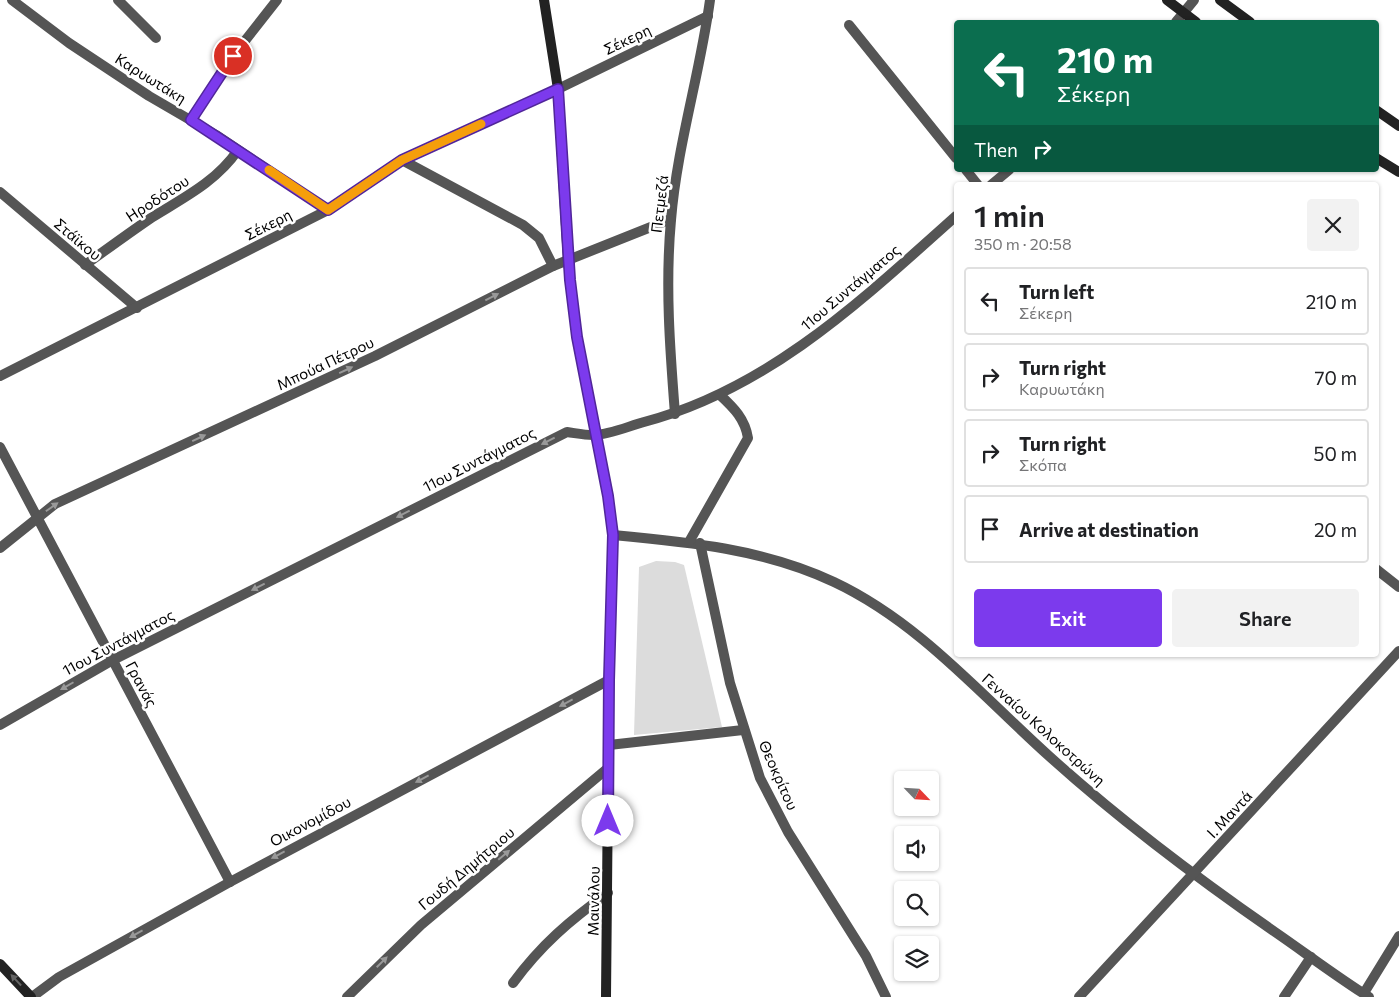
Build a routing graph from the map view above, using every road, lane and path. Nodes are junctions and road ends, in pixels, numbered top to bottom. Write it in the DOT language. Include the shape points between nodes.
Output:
graph roads {
  1 [pos="12,0"];
  2 [pos="118,0"];
  3 [pos="277,0"];
  4 [pos="544,0"];
  5 [pos="710,0"];
  6 [pos="1167,0"];
  7 [pos="1194,0"];
  8 [pos="1220,0"];
  9 [pos="1183,13"];
  10 [pos="708,16"];
  11 [pos="1178,20"];
  12 [pos="1193,20"];
  13 [pos="1247,20"];
  14 [pos="850,25"];
  15 [pos="156,38"];
  16 [pos="558,89"];
  17 [pos="1379,112"];
  18 [pos="191,120"];
  19 [pos="1399,126"];
  20 [pos="238,150"];
  21 [pos="954,155"];
  22 [pos="402,160"];
  23 [pos="1379,160"];
  24 [pos="968,172"];
  25 [pos="1007,172"];
  26 [pos="1399,172"];
  27 [pos="976,182"];
  28 [pos="995,182"];
  29 [pos="0,192"];
  30 [pos="328,210"];
  31 [pos="954,218"];
  32 [pos="671,219"];
  33 [pos="568,261"];
  34 [pos="85,265"];
  35 [pos="553,266"];
  36 [pos="137,308"];
  37 [pos="0,376"];
  38 [pos="720,395"];
  39 [pos="675,414"];
  40 [pos="595,435"];
  41 [pos="0,447"];
  42 [pos="37,518"];
  43 [pos="613,535"];
  44 [pos="694,543"];
  45 [pos="0,548"];
  46 [pos="1379,571"];
  47 [pos="1399,587"];
  48 [pos="1399,651"];
  49 [pos="113,660"];
  50 [pos="609,680"];
  51 [pos="0,725"];
  52 [pos="743,730"];
  53 [pos="609,745"];
  54 [pos="608,768"];
  55 [pos="1193,875"];
  56 [pos="230,882"];
  57 [pos="608,893"];
  58 [pos="1399,936"];
  59 [pos="1311,957"];
  60 [pos="0,964"];
  61 [pos="513,983"];
  62 [pos="1366,995"];
  63 [pos="31,997"];
  64 [pos="347,997"];
  65 [pos="606,997"];
  66 [pos="886,997"];
  67 [pos="1080,997"];
  68 [pos="1284,997"];
  1 -- 18 [label="street, Καρυωτάκη" via="77,48"];
  2 -- 15 [label="street"];
  3 -- 18 [label="street" via="233,56"];
  4 -- 16 [label="street, Μαινάλου"];
  5 -- 10 [label="street, Πετμεζά"];
  6 -- 9 [label="street"];
  7 -- 9 [label="street"];
  8 -- 13 [label="street"];
  9 -- 11 [label="street"];
  9 -- 12 [label="street"];
  10 -- 16 [label="street, Σέκερη"];
  10 -- 32 [label="street, Πετμεζά"];
  14 -- 21 [label="street"];
  16 -- 22 [label="street, Σέκερη"];
  16 -- 33 [label="street, Μαινάλου"];
  17 -- 19 [label="street"];
  18 -- 20 [label="street, Καρυωτάκη"];
  20 -- 30 [label="street, Καρυωτάκη"];
  20 -- 34 [label="street, Ηροδότου" via="227,166 207,183"];
  22 -- 30 [label="street, Σέκερη"];
  22 -- 35 [label="street" via="523,225 539,238"];
  23 -- 26 [label="street"];
  24 -- 27 [label="street"];
  25 -- 28 [label="street"];
  29 -- 34 [label="street, Στάϊκου"];
  30 -- 36 [label="street, Σέκερη"];
  31 -- 38 [label="street, 11ου Συντάγματος" via="825,329"];
  32 -- 33 [label="street, Μπούα Πέτρου"];
  32 -- 39 [label="street, Πετμεζά" via="668,268"];
  33 -- 35 [label="street, Μπούα Πέτρου"];
  33 -- 40 [label="street, Μαινάλου" via="577,337"];
  34 -- 36 [label="street, Στάϊκου"];
  42 -- 35 [label="street, Μπούα Πέτρου, one-way" via="55,504 375,356"];
  36 -- 37 [label="street, Σέκερη"];
  38 -- 39 [label="street, 11ου Συντάγματος"];
  38 -- 44 [label="street" via="746,426 748,438"];
  39 -- 40 [label="street, 11ου Συντάγματος"];
  40 -- 43 [label="street, Μαινάλου"];
  40 -- 49 [label="street, 11ου Συντάγματος, one-way" via="567,432"];
  41 -- 42 [label="street, Γρανάς"];
  42 -- 45 [label="street, Μπούα Πέτρου"];
  42 -- 49 [label="street, Γρανάς"];
  43 -- 44 [label="street, Γενναίου Κολοκοτρώνη"];
  43 -- 50 [label="street, Μαινάλου"];
  44 -- 52 [label="street, Θεοκρίτου"];
  44 -- 55 [label="street, Γενναίου Κολοκοτρώνη" via="790,563 836,582 879,608 921,638 1048,756"];
  46 -- 47 [label="street"];
  48 -- 55 [label="street, Ι. Μαντά"];
  49 -- 51 [label="street, 11ου Συντάγματος, one-way"];
  49 -- 56 [label="street, Γρανάς"];
  50 -- 53 [label="street, Μαινάλου"];
  50 -- 56 [label="street, Οικονομίδου, one-way"];
  52 -- 53 [label="street"];
  52 -- 66 [label="street, Θεοκρίτου" via="768,795 866,956"];
  53 -- 54 [label="street, Μαινάλου"];
  54 -- 57 [label="street, Μαινάλου"];
  64 -- 54 [label="street, Γουδή Δημήτριου, one-way" via="420,925"];
  55 -- 59 [label="street, Γενναίου Κολοκοτρώνη"];
  55 -- 67 [label="street, Ι. Μαντά"];
  56 -- 63 [label="street, Οικονομίδου, one-way" via="59,977"];
  57 -- 61 [label="street" via="569,920"];
  57 -- 65 [label="street, Μαινάλου"];
  58 -- 62 [label="street"];
  59 -- 62 [label="street, Γενναίου Κολοκοτρώνη"];
  59 -- 68 [label="street"];
  63 -- 60 [label="street, one-way"];
}
